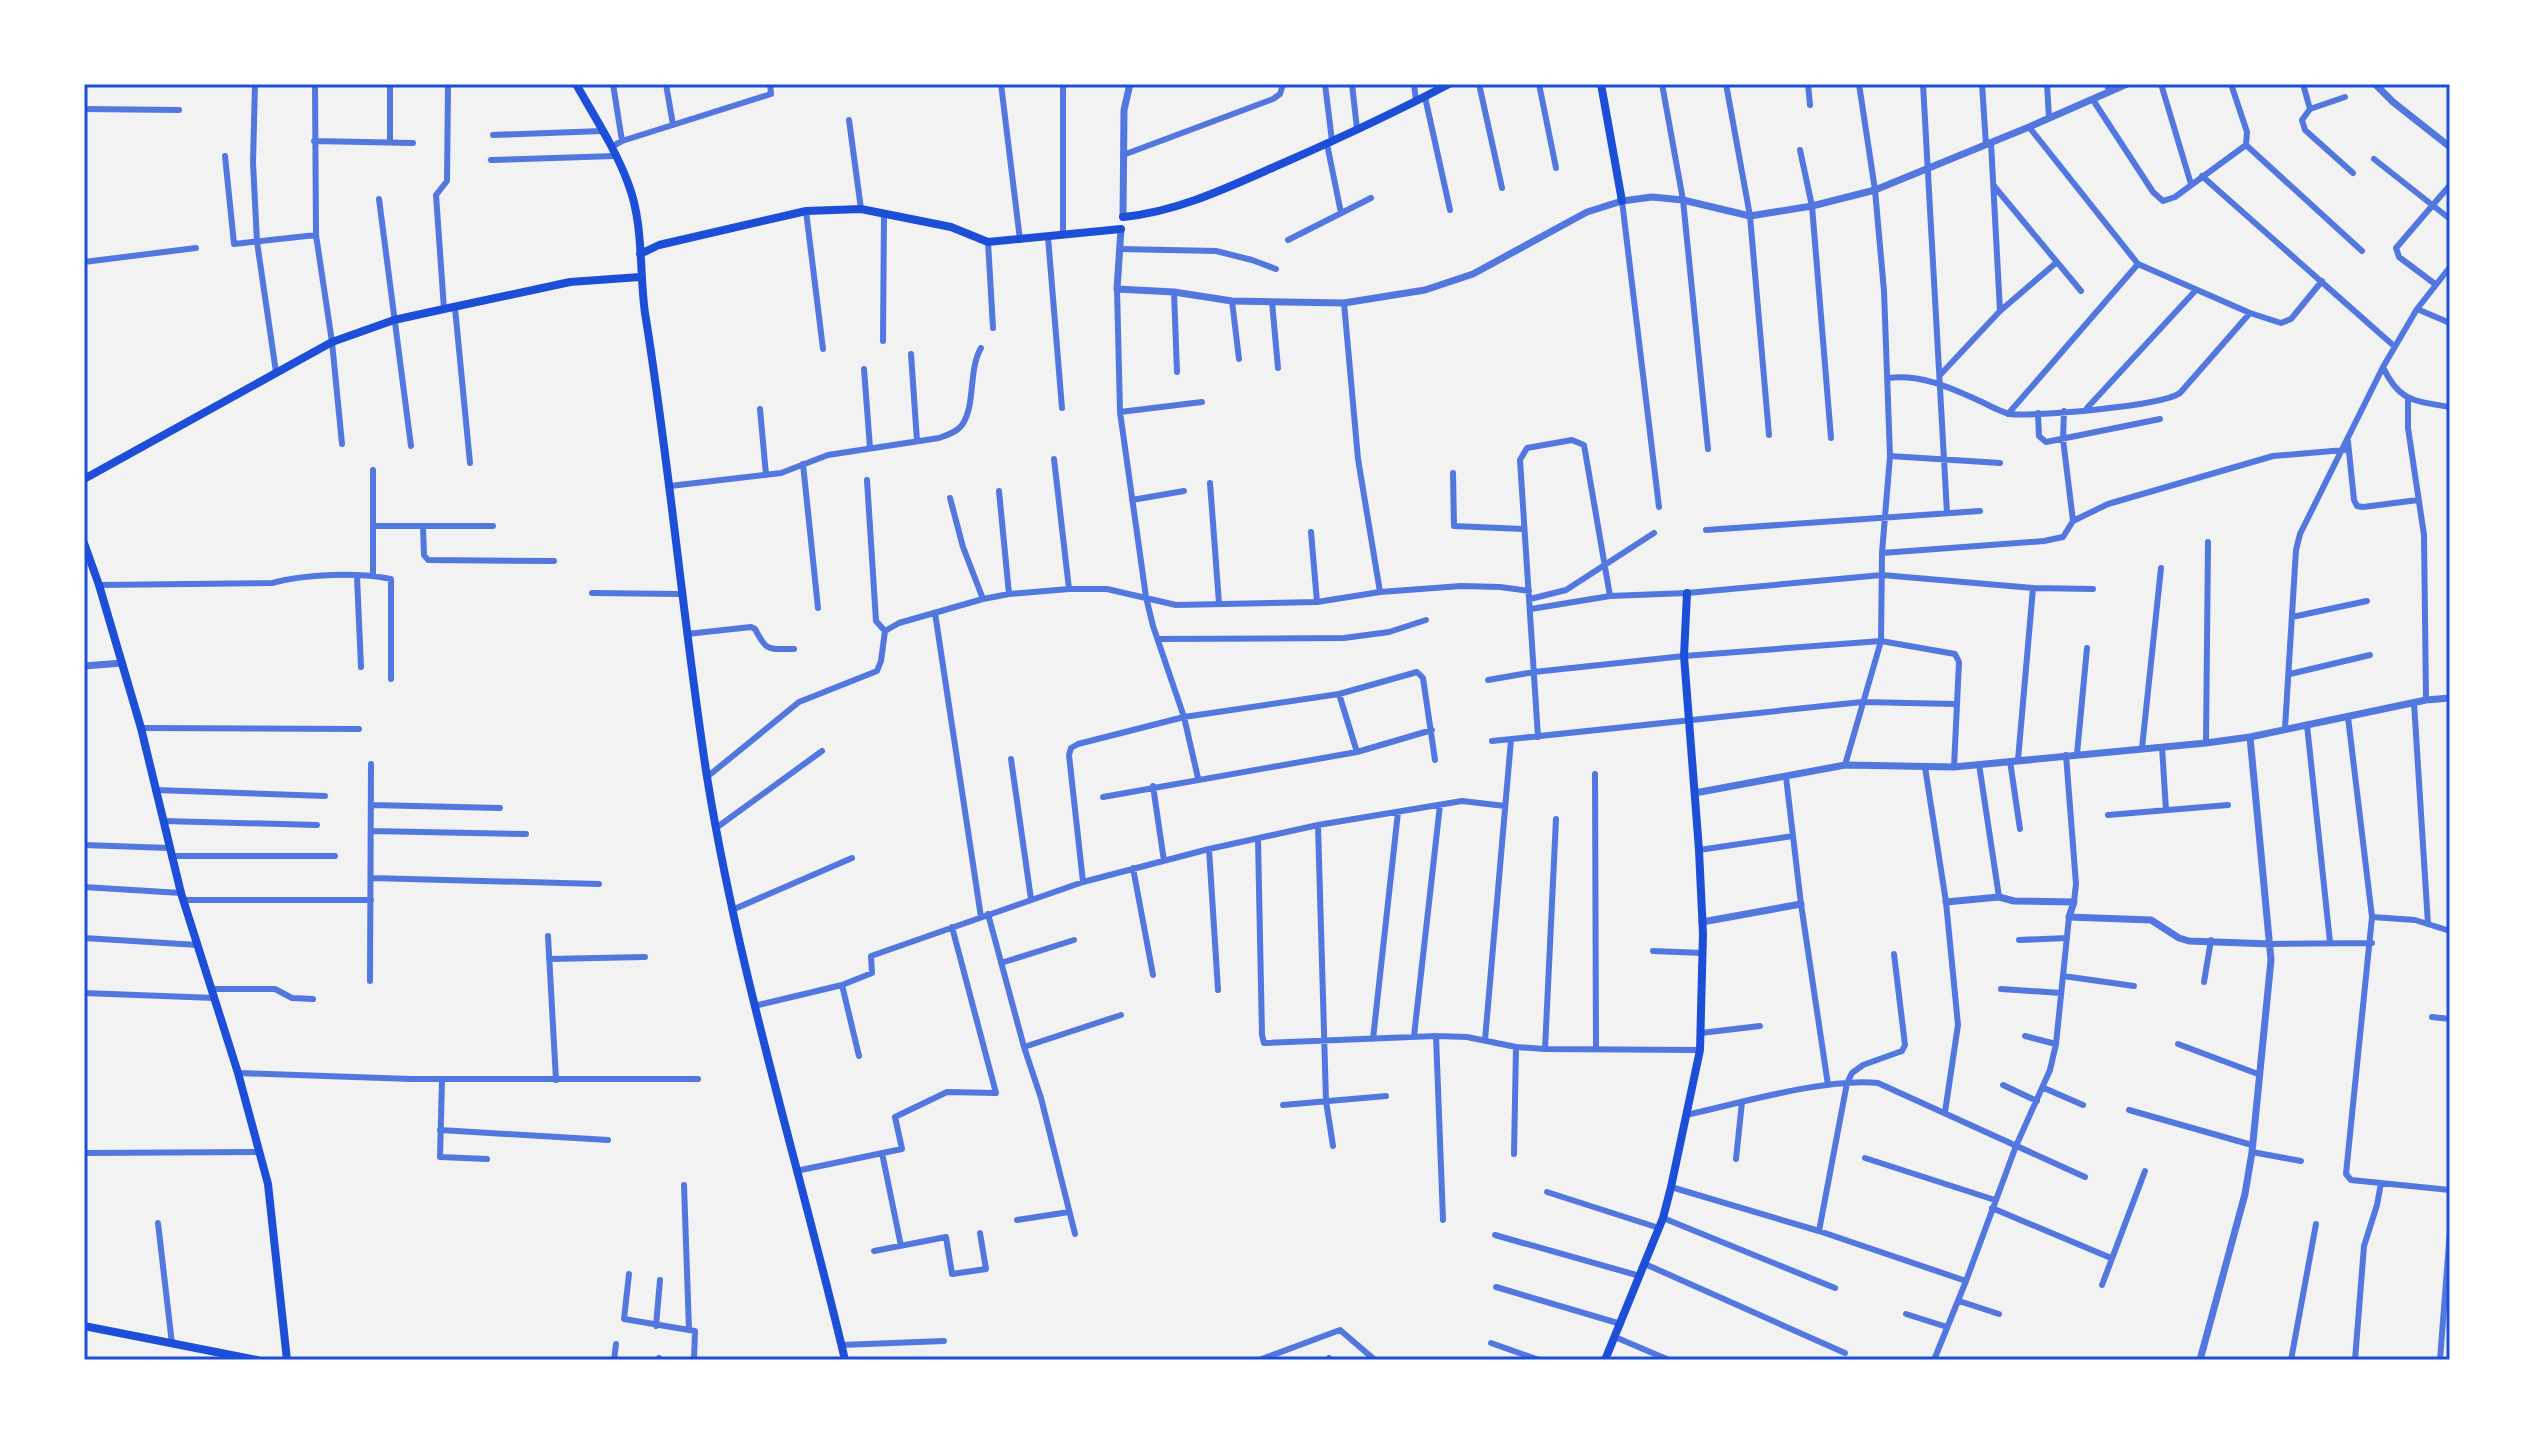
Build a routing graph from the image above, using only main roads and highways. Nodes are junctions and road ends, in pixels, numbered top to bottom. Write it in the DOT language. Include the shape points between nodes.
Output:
graph roads {
  1 [pos="576,84"];
  2 [pos="1449,84"];
  3 [pos="1601,84"];
  4 [pos="1622,201"];
  5 [pos="1123,217"];
  6 [pos="1121,229"];
  7 [pos="640,254"];
  8 [pos="640,277"];
  9 [pos="84,479"];
  10 [pos="84,543"];
  11 [pos="1687,593"];
  12 [pos="84,1326"];
  13 [pos="257,1360"];
  14 [pos="287,1360"];
  15 [pos="845,1360"];
  16 [pos="1605,1360"];
  1 -- 7 [label="main road" via="629,184"];
  2 -- 5 [label="main road" via="1230,186 1149,215"];
  3 -- 4 [label="main road"];
  6 -- 7 [label="main road" via="988,242 951,227 861,209 806,211"];
  7 -- 8 [label="main road"];
  8 -- 9 [label="main road" via="570,282 394,320 332,342"];
  8 -- 15 [label="main road" via="716,828 754,1006"];
  10 -- 14 [label="main road" via="268,1184"];
  11 -- 16 [label="main road" via="1684,656 1703,953 1700,1050 1663,1218"];
  12 -- 13 [label="main road"];
}
